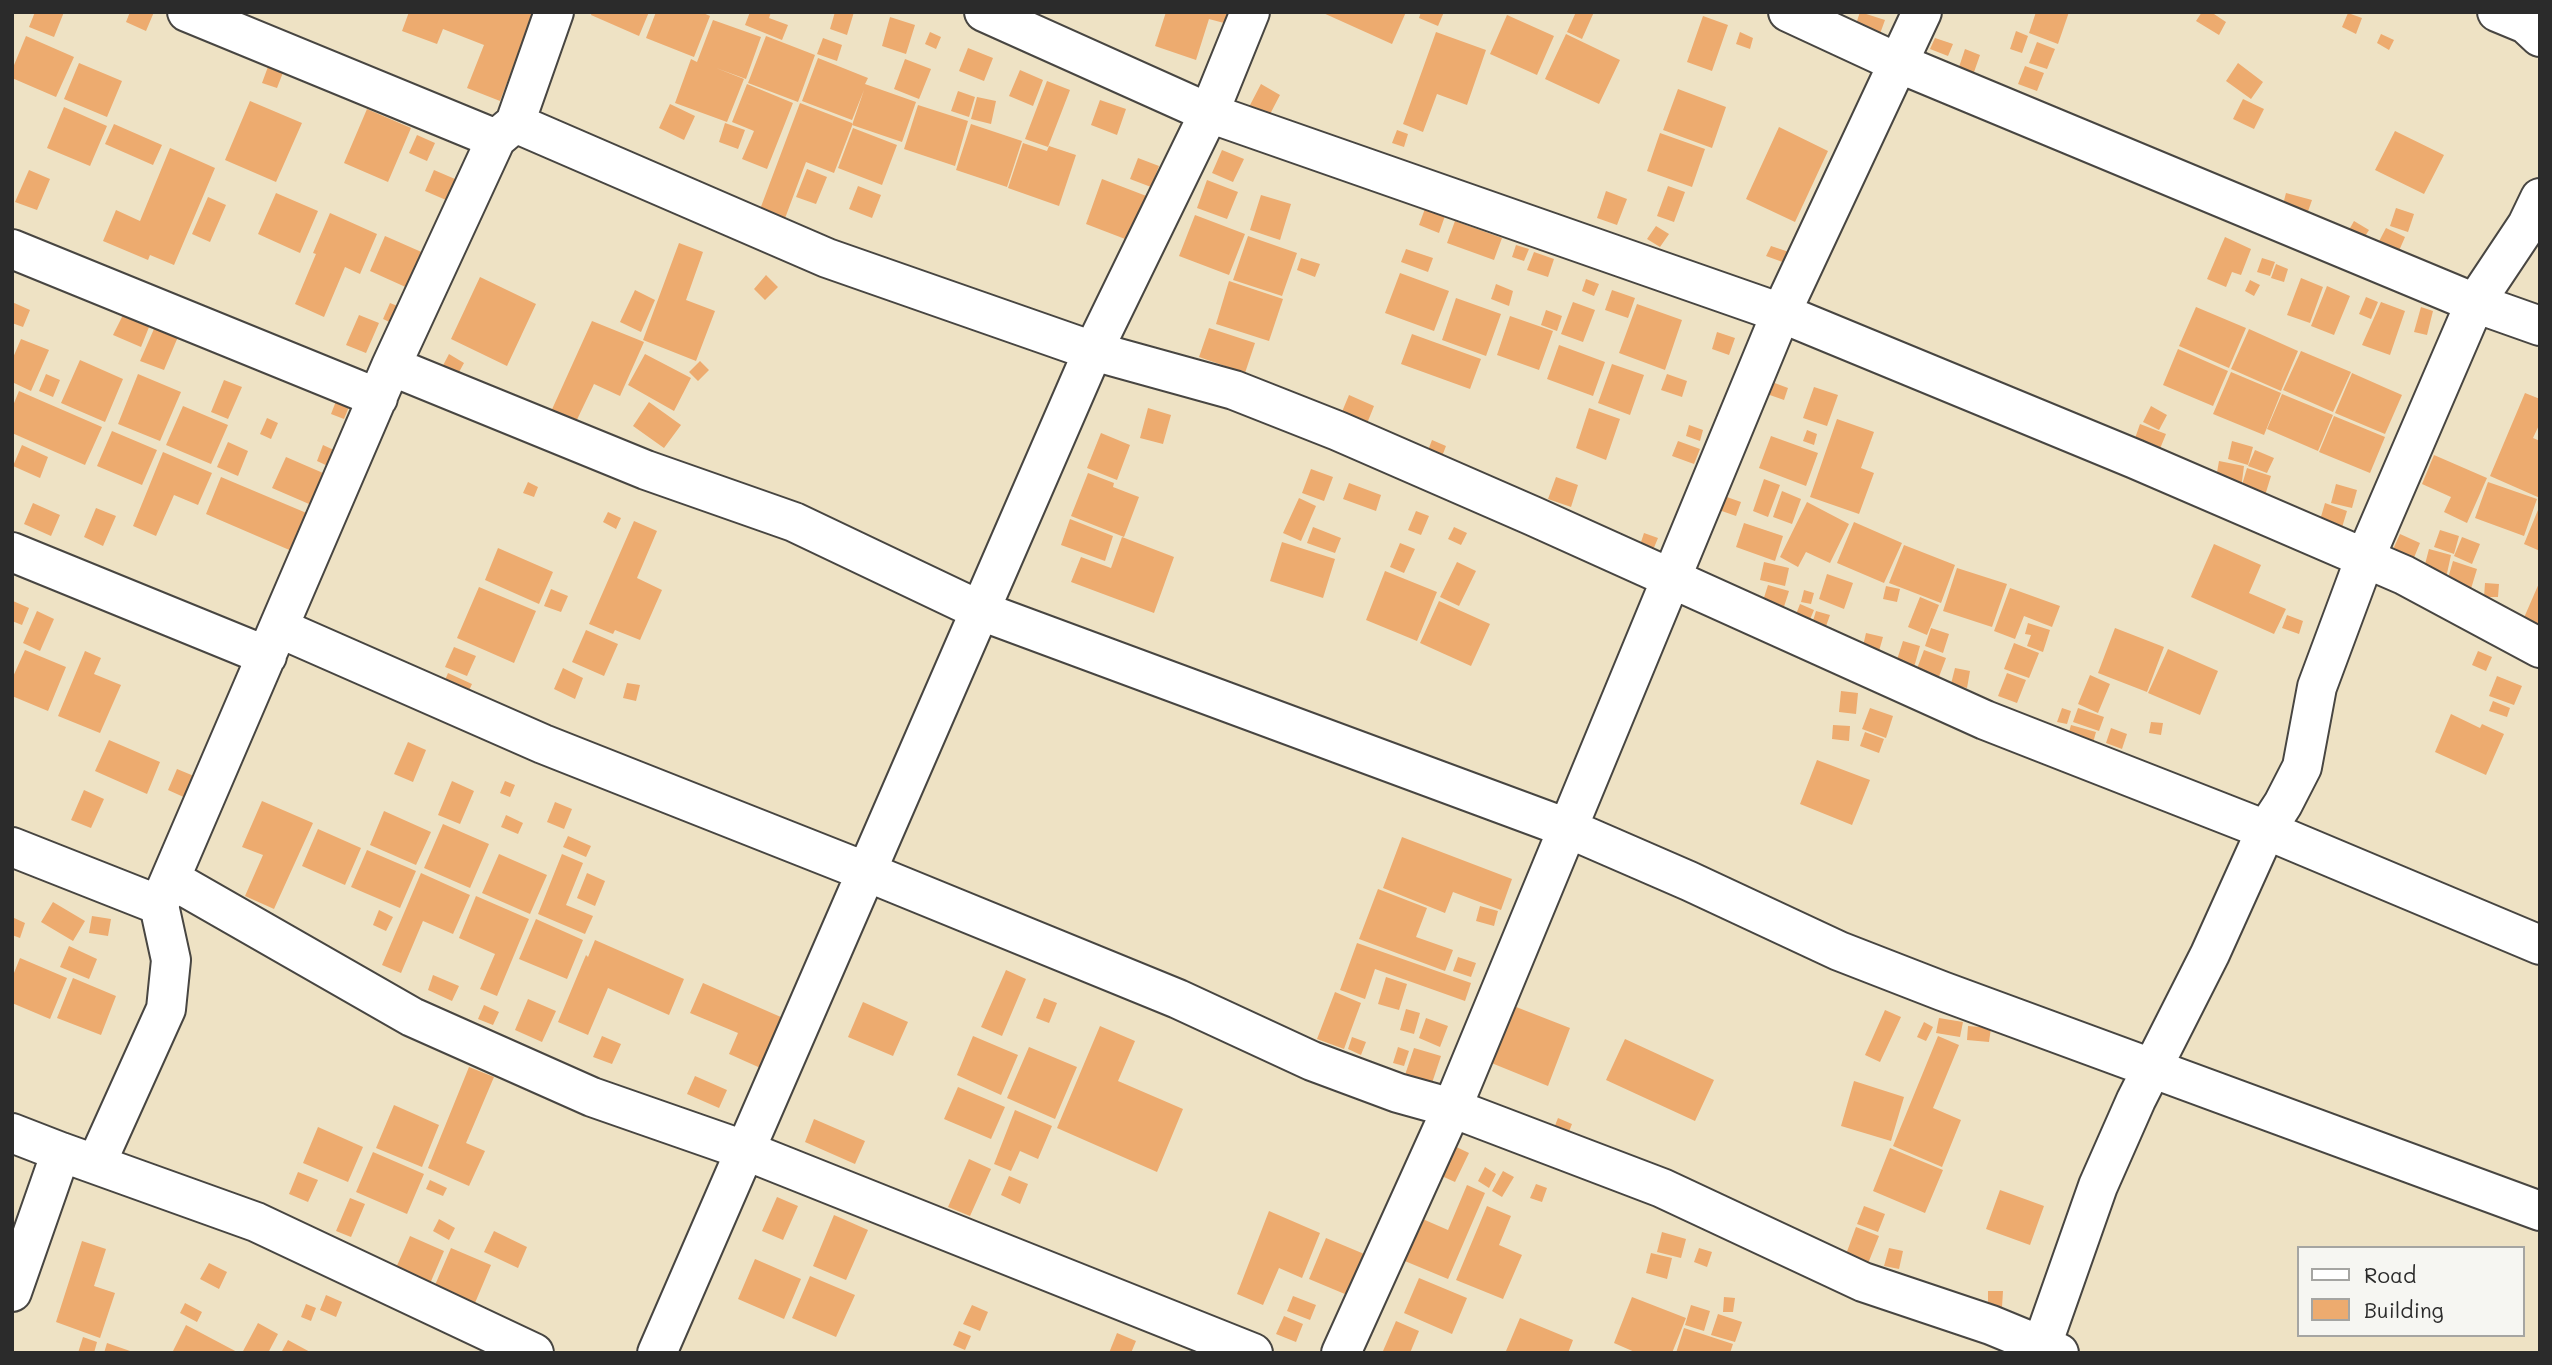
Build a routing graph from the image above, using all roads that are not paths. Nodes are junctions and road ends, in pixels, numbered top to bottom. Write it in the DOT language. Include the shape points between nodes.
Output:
graph roads {
  1 [pos="187,12"];
  2 [pos="554,12"];
  3 [pos="984,12"];
  4 [pos="1250,12"];
  5 [pos="1788,12"];
  6 [pos="1922,12"];
  7 [pos="2497,12"];
  8 [pos="2540,37"];
  9 [pos="1898,63"];
  10 [pos="1209,113"];
  11 [pos="506,131"];
  12 [pos="2540,198"];
  13 [pos="12,249"];
  14 [pos="2475,303"];
  15 [pos="1781,313"];
  16 [pos="2540,326"];
  17 [pos="1093,351"];
  18 [pos="384,382"];
  19 [pos="12,552"];
  20 [pos="2365,558"];
  21 [pos="1670,579"];
  22 [pos="981,611"];
  23 [pos="273,642"];
  24 [pos="2540,648"];
  25 [pos="1567,828"];
  26 [pos="2266,830"];
  27 [pos="12,847"];
  28 [pos="867,872"];
  29 [pos="165,892"];
  30 [pos="2540,945"];
  31 [pos="2153,1068"];
  32 [pos="1452,1108"];
  33 [pos="12,1133"];
  34 [pos="744,1150"];
  35 [pos="78,1158"];
  36 [pos="2540,1211"];
  37 [pos="12,1292"];
  38 [pos="1986,1339"];
  39 [pos="2051,1349"];
  40 [pos="534,1353"];
  41 [pos="657,1353"];
  42 [pos="1253,1353"];
  43 [pos="1341,1353"];
  1 -- 11 [label="street"];
  2 -- 11 [label="street"];
  3 -- 10 [label="street"];
  4 -- 10 [label="street"];
  5 -- 9 [label="street"];
  6 -- 9 [label="street"];
  7 -- 8 [label="street" via="2526,24"];
  9 -- 14 [label="street"];
  9 -- 15 [label="street"];
  10 -- 15 [label="street"];
  10 -- 17 [label="street"];
  11 -- 17 [label="street" via="827,258"];
  11 -- 18 [label="street"];
  12 -- 14 [label="street"];
  13 -- 18 [label="street"];
  14 -- 16 [label="street"];
  14 -- 20 [label="street"];
  15 -- 20 [label="street"];
  15 -- 21 [label="street"];
  17 -- 21 [label="street" via="1234,390 1338,431"];
  17 -- 22 [label="street"];
  18 -- 22 [label="street" via="794,522"];
  18 -- 23 [label="street"];
  19 -- 23 [label="street"];
  20 -- 24 [label="street"];
  20 -- 26 [label="street" via="2317,687 2302,766"];
  21 -- 25 [label="street"];
  21 -- 26 [label="street" via="1985,720"];
  22 -- 25 [label="street"];
  22 -- 28 [label="street"];
  23 -- 28 [label="street"];
  23 -- 29 [label="street"];
  25 -- 31 [label="street" via="1839,951"];
  25 -- 32 [label="street"];
  26 -- 30 [label="street"];
  26 -- 31 [label="street"];
  27 -- 29 [label="street"];
  28 -- 32 [label="street" via="1178,999 1312,1061"];
  28 -- 34 [label="street"];
  29 -- 34 [label="street" via="412,1017 592,1097"];
  29 -- 35 [label="street" via="171,960 166,1009"];
  31 -- 36 [label="street"];
  31 -- 39 [label="street" via="2098,1186"];
  32 -- 38 [label="street" via="1662,1188"];
  32 -- 43 [label="street"];
  33 -- 35 [label="street"];
  34 -- 41 [label="street"];
  34 -- 42 [label="street"];
  35 -- 37 [label="street"];
  35 -- 40 [label="street" via="256,1222"];
  38 -- 39 [label="street"];
}
